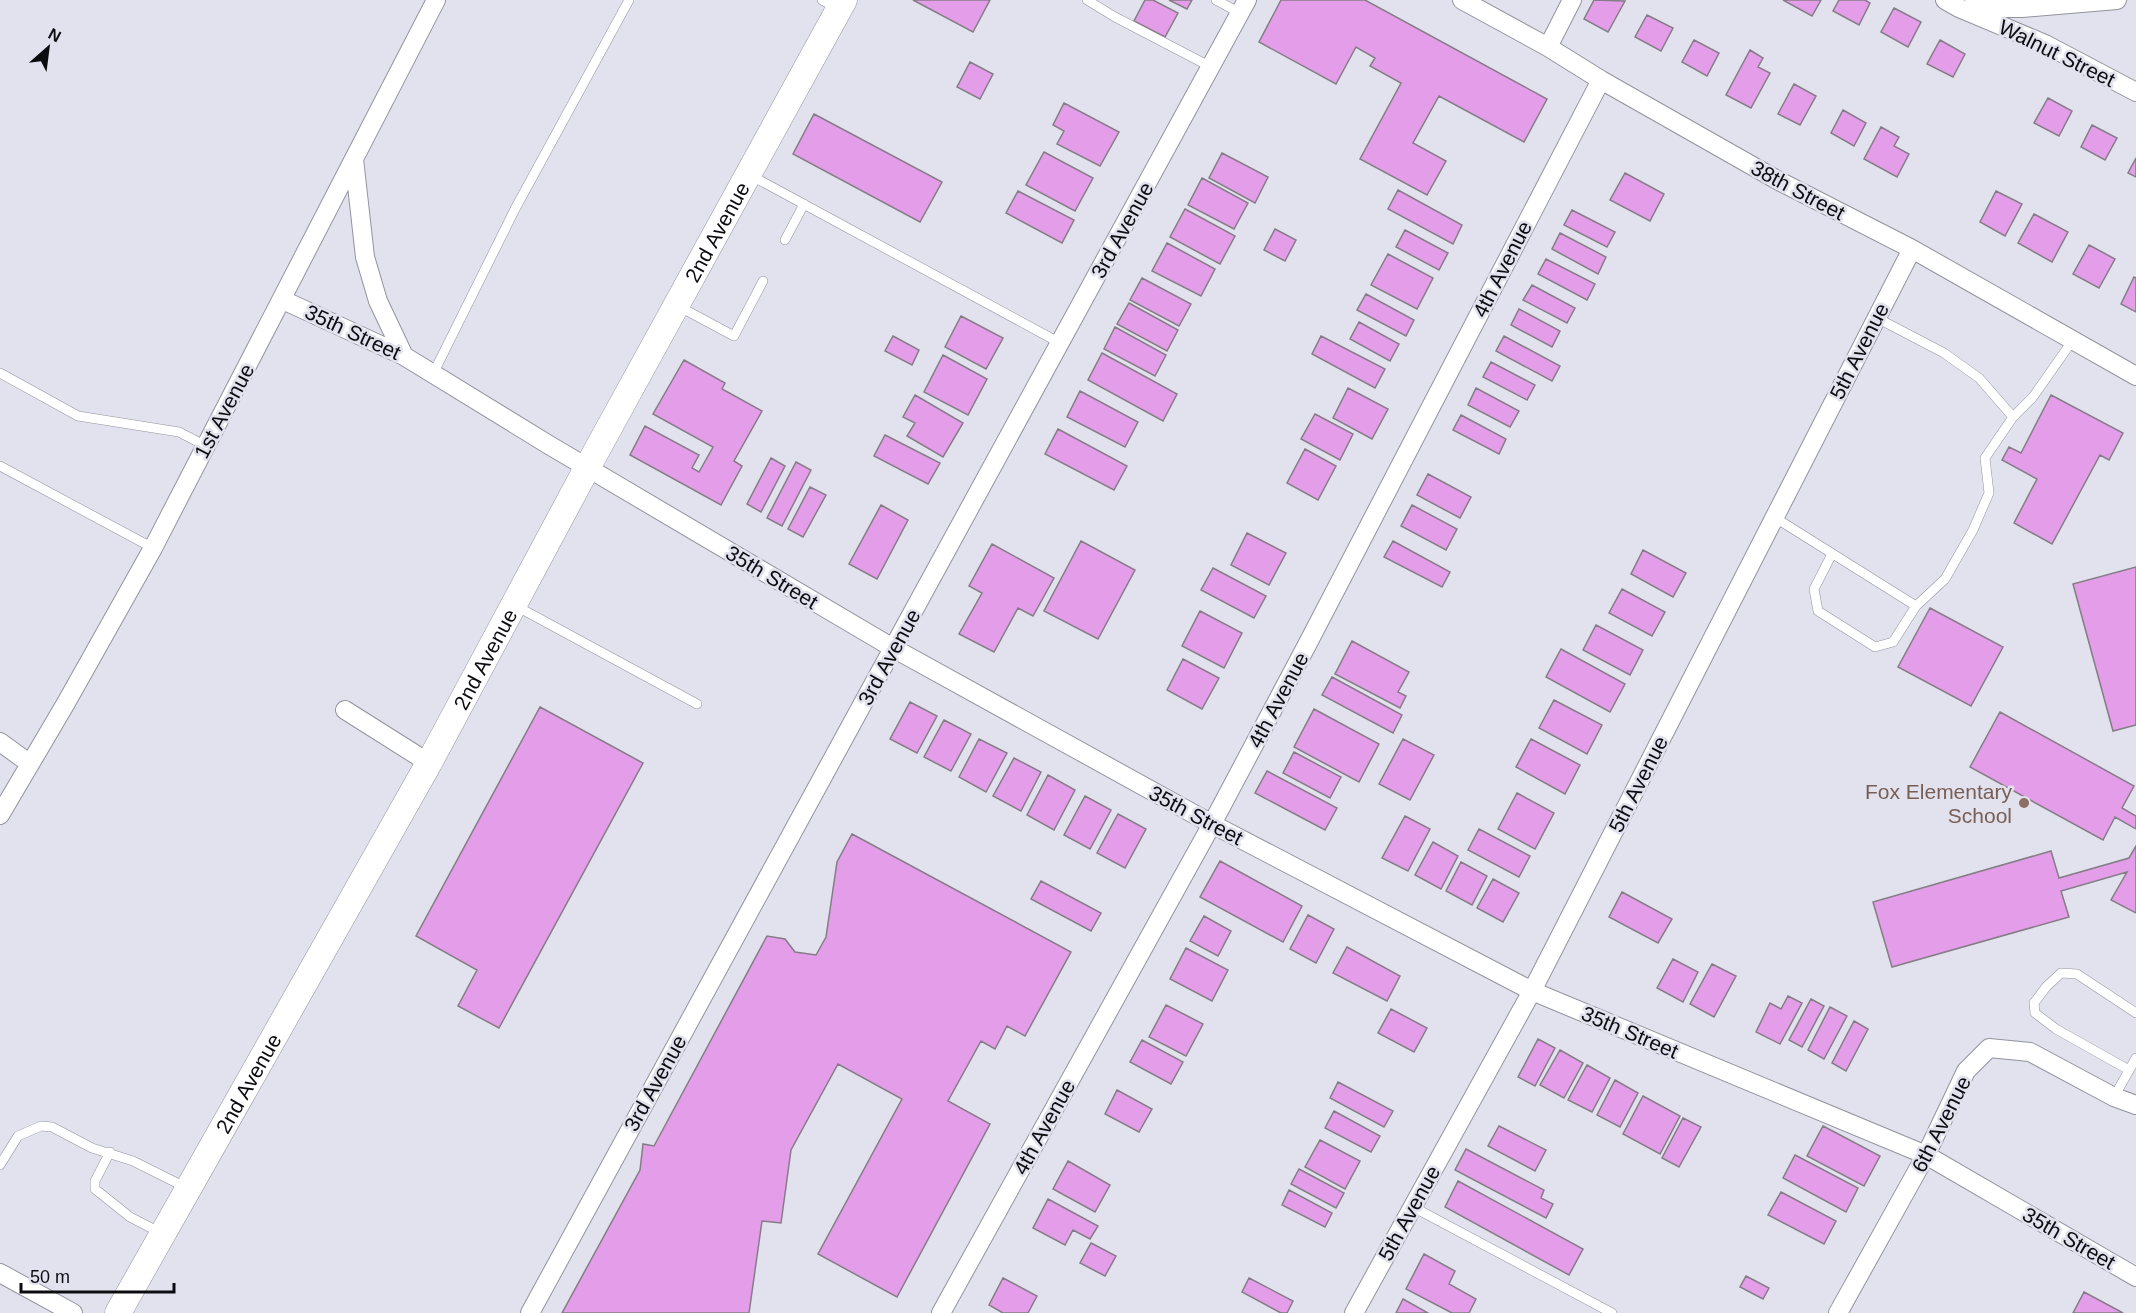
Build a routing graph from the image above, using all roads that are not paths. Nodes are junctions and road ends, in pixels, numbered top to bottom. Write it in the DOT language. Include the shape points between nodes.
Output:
graph roads {
  1 [pos="436,0"];
  2 [pos="629,0"];
  3 [pos="1087,0"];
  4 [pos="1216,0"];
  5 [pos="1462,0"];
  6 [pos="1572,0"];
  7 [pos="2117,0"];
  8 [pos="835,3"];
  9 [pos="1952,4"];
  10 [pos="1244,7"];
  11 [pos="1548,46"];
  12 [pos="1211,67"];
  13 [pos="1600,80"];
  14 [pos="2136,92"];
  15 [pos="354,157"];
  16 [pos="748,174"];
  17 [pos="804,204"];
  18 [pos="785,240"];
  19 [pos="1912,249"];
  20 [pos="763,281"];
  21 [pos="283,300"];
  22 [pos="676,305"];
  23 [pos="1876,318"];
  24 [pos="2073,340"];
  25 [pos="1060,343"];
  26 [pos="404,356"];
  27 [pos="0,373"];
  28 [pos="434,374"];
  29 [pos="2136,376"];
  30 [pos="2013,417"];
  31 [pos="206,446"];
  32 [pos="0,466"];
  33 [pos="587,468"];
  34 [pos="1774,517"];
  35 [pos="153,548"];
  36 [pos="1832,554"];
  37 [pos="514,605"];
  38 [pos="1916,606"];
  39 [pos="893,648"];
  40 [pos="697,704"];
  41 [pos="345,710"];
  42 [pos="0,742"];
  43 [pos="29,763"];
  44 [pos="429,763"];
  45 [pos="0,815"];
  46 [pos="1212,824"];
  47 [pos="1532,991"];
  48 [pos="2136,1013"];
  49 [pos="2136,1058"];
  50 [pos="2129,1070"];
  51 [pos="2114,1097"];
  52 [pos="2136,1105"];
  53 [pos="110,1152"];
  54 [pos="1926,1155"];
  55 [pos="0,1165"];
  56 [pos="189,1189"];
  57 [pos="1413,1207"];
  58 [pos="163,1234"];
  59 [pos="0,1273"];
  60 [pos="2136,1277"];
  61 [pos="73,1313"];
  62 [pos="118,1313"];
  63 [pos="530,1313"];
  64 [pos="941,1313"];
  65 [pos="1354,1313"];
  66 [pos="1612,1313"];
  67 [pos="1838,1313"];
  1 -- 15 [label="street, 1st Avenue"];
  2 -- 28 [label="lane" via="515,209"];
  3 -- 12 [label="lane"];
  4 -- 10 [label="lane"];
  5 -- 11 [label="street, 38th Street"];
  6 -- 11 [label="street"];
  7 -- 9 [label="street" via="2022,8"];
  8 -- 16 [label="main road, 2nd Avenue"];
  9 -- 14 [label="street, Walnut Street" via="2045,44"];
  10 -- 12 [label="street, 3rd Avenue"];
  11 -- 13 [label="street, 38th Street"];
  12 -- 25 [label="street, 3rd Avenue"];
  13 -- 19 [label="street, 38th Street" via="1779,181"];
  13 -- 46 [label="street, 4th Avenue"];
  15 -- 21 [label="street, 1st Avenue"];
  15 -- 26 [label="street" via="365,257 378,301"];
  16 -- 17 [label="lane"];
  16 -- 22 [label="main road, 2nd Avenue"];
  17 -- 18 [label="lane"];
  17 -- 25 [label="lane"];
  19 -- 23 [label="street, 5th Avenue"];
  19 -- 24 [label="street, 38th Street"];
  20 -- 22 [label="lane" via="734,336"];
  21 -- 26 [label="street, 35th Street"];
  21 -- 31 [label="street, 1st Avenue"];
  22 -- 33 [label="main road, 2nd Avenue"];
  23 -- 30 [label="lane" via="1962,365 1979,378"];
  23 -- 34 [label="street, 5th Avenue"];
  24 -- 29 [label="street, 38th Street"];
  24 -- 30 [label="lane" via="2033,397"];
  25 -- 39 [label="street, 3rd Avenue"];
  26 -- 28 [label="street, 35th Street"];
  27 -- 31 [label="lane" via="78,416 179,432"];
  28 -- 33 [label="street, 35th Street"];
  30 -- 38 [label="lane" via="1985,459 1989,493 1973,530 1945,579"];
  31 -- 35 [label="street, 1st Avenue"];
  32 -- 35 [label="lane"];
  33 -- 37 [label="main road, 2nd Avenue"];
  33 -- 39 [label="street, 35th Street"];
  34 -- 36 [label="lane"];
  34 -- 47 [label="street, 5th Avenue"];
  35 -- 43 [label="street, 1st Avenue"];
  36 -- 38 [label="lane"];
  36 -- 38 [label="lane" via="1814,589 1818,611 1875,647 1893,642"];
  37 -- 40 [label="lane"];
  37 -- 44 [label="main road, 2nd Avenue"];
  39 -- 46 [label="street, 35th Street"];
  39 -- 63 [label="street, 3rd Avenue"];
  41 -- 44 [label="street"];
  42 -- 43 [label="street"];
  43 -- 45 [label="street, 1st Avenue"];
  44 -- 56 [label="main road, 2nd Avenue"];
  46 -- 47 [label="street, 35th Street"];
  46 -- 64 [label="street, 4th Avenue"];
  47 -- 54 [label="street, 35th Street"];
  47 -- 57 [label="street, 5th Avenue"];
  48 -- 50 [label="lane" via="2077,974 2061,974 2034,1003 2035,1013 2056,1029"];
  49 -- 50 [label="lane"];
  50 -- 51 [label="lane"];
  51 -- 52 [label="street, 6th Avenue"];
  51 -- 54 [label="street, 6th Avenue" via="2030,1052 1989,1048 1966,1071"];
  53 -- 55 [label="lane" via="41,1126 18,1136"];
  53 -- 56 [label="lane"];
  53 -- 58 [label="lane" via="95,1181 95,1189 130,1217"];
  54 -- 60 [label="street, 35th Street"];
  54 -- 67 [label="street, 6th Avenue"];
  56 -- 58 [label="main road, 2nd Avenue"];
  57 -- 65 [label="street, 5th Avenue"];
  57 -- 66 [label="lane"];
  58 -- 62 [label="main road, 2nd Avenue"];
  59 -- 61 [label="street"];
}
